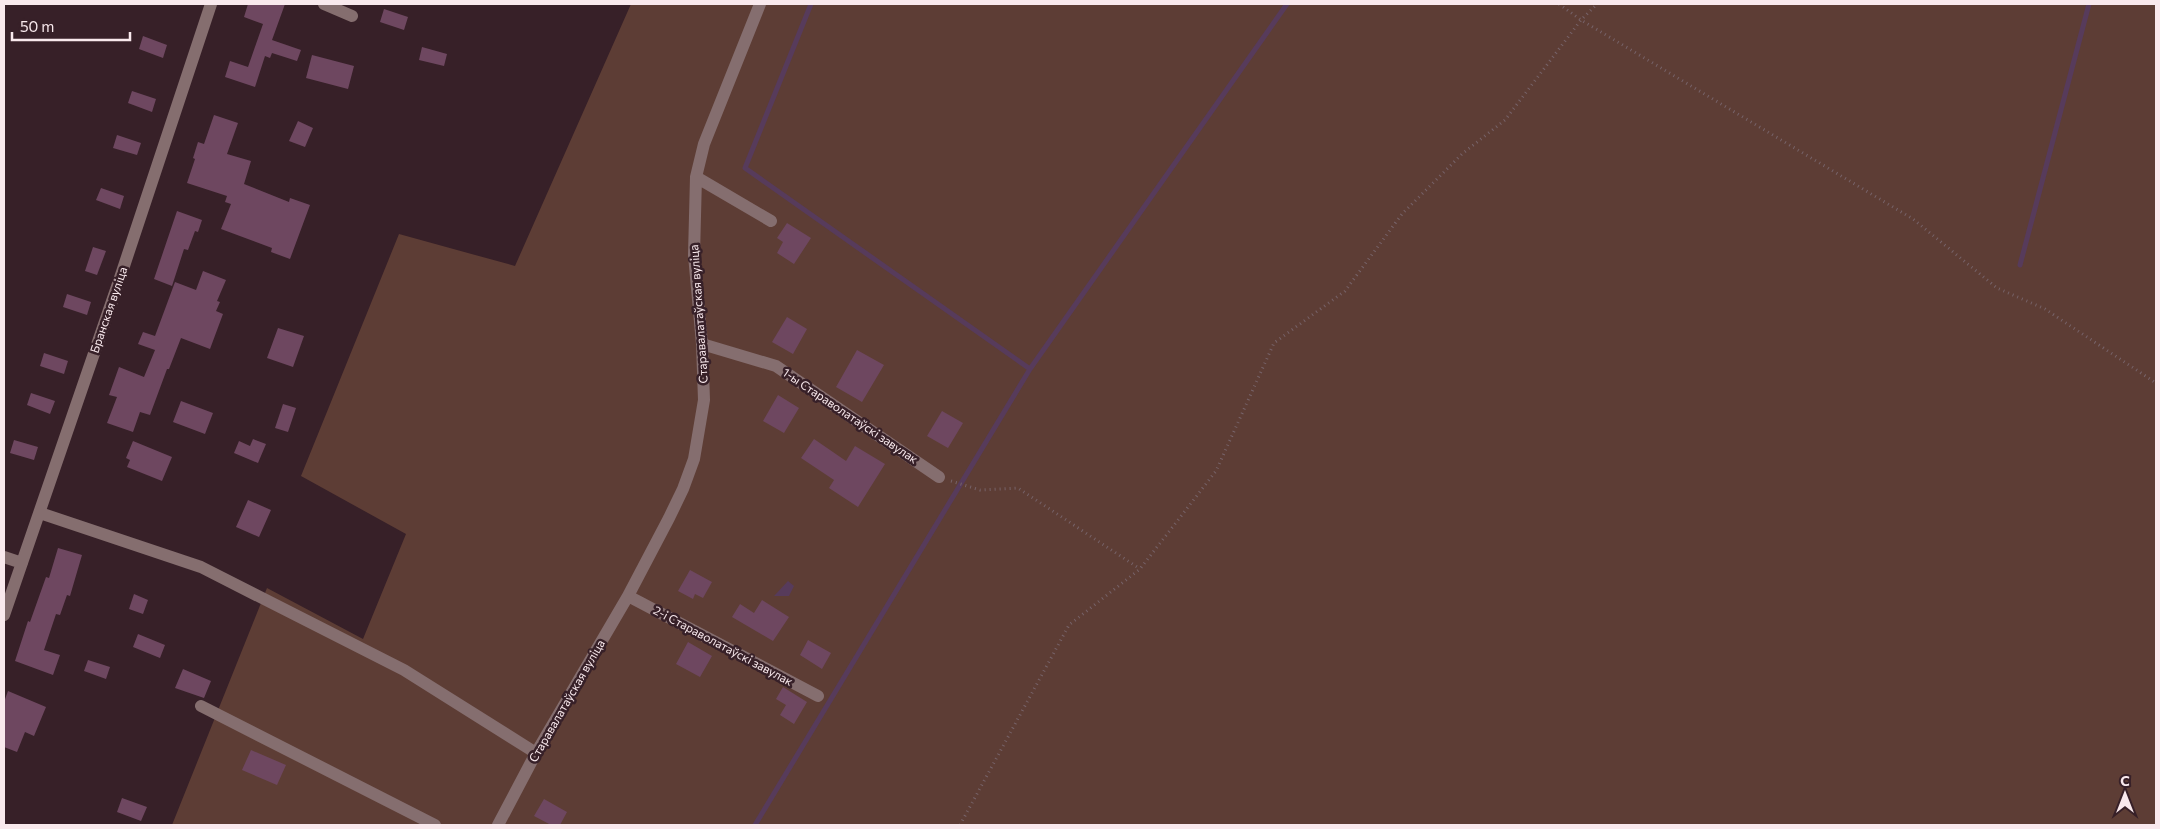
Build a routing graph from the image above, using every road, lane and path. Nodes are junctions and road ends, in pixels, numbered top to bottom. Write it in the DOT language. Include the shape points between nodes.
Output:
graph roads {
  1 [pos="211,4"];
  2 [pos="324,4"];
  3 [pos="760,4"];
  4 [pos="1559,4"];
  5 [pos="1597,4"];
  6 [pos="352,16"];
  7 [pos="1580,20"];
  8 [pos="696,177"];
  9 [pos="771,221"];
  10 [pos="702,344"];
  11 [pos="2156,383"];
  12 [pos="939,476"];
  13 [pos="40,513"];
  14 [pos="4,557"];
  15 [pos="22,563"];
  16 [pos="1140,569"];
  17 [pos="628,596"];
  18 [pos="4,615"];
  19 [pos="818,696"];
  20 [pos="201,706"];
  21 [pos="536,753"];
  22 [pos="435,825"];
  23 [pos="498,825"];
  24 [pos="960,825"];
  1 -- 13 [label="street, Бранская вуліца"];
  2 -- 6 [label="street"];
  3 -- 8 [label="street, Старавалатаўская вуліца" via="708,136"];
  4 -- 7 [label="path"];
  5 -- 7 [label="path"];
  7 -- 11 [label="path" via="1913,219 1997,288 2045,309"];
  7 -- 16 [label="path" via="1505,120 1462,154 1402,214 1345,291 1274,343 1216,471"];
  8 -- 9 [label="street"];
  8 -- 10 [label="street, Старавалатаўская вуліца" via="694,255"];
  10 -- 12 [label="street, 1-ы Стараволатаўскі завулак" via="776,366"];
  10 -- 17 [label="street, Старавалатаўская вуліца" via="704,400 694,459 673,510"];
  12 -- 16 [label="path" via="980,490 1018,488"];
  13 -- 15 [label="street, Бранская вуліца"];
  13 -- 21 [label="street" via="200,567 404,670"];
  14 -- 15 [label="street"];
  15 -- 18 [label="street, Бранская вуліца"];
  16 -- 24 [label="path" via="1069,625"];
  17 -- 19 [label="street, 2-і Стараволатаўскі завулак"];
  17 -- 21 [label="street, Старавалатаўская вуліца"];
  20 -- 22 [label="street"];
  21 -- 23 [label="street, Старавалатаўская вуліца"];
}
